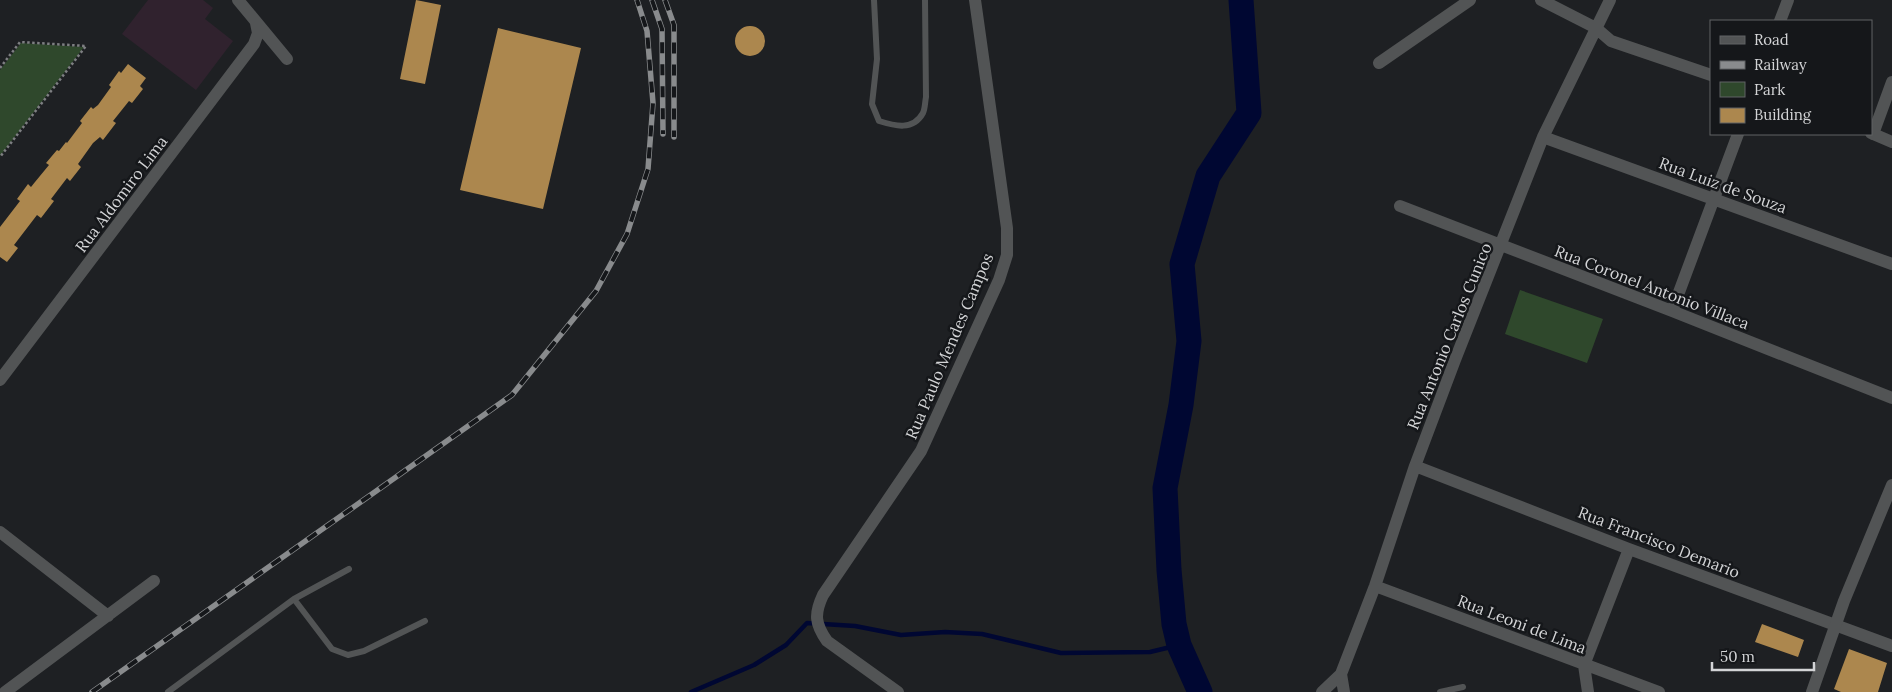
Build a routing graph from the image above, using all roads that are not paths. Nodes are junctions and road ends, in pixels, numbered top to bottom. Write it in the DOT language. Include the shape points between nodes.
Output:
graph roads {
  1 [pos="238,0"];
  2 [pos="874,0"];
  3 [pos="925,0"];
  4 [pos="975,0"];
  5 [pos="1470,0"];
  6 [pos="1541,0"];
  7 [pos="1610,0"];
  8 [pos="1788,0"];
  9 [pos="1780,20"];
  10 [pos="256,23"];
  11 [pos="1596,28"];
  12 [pos="287,59"];
  13 [pos="1379,63"];
  14 [pos="1710,75"];
  15 [pos="1892,82"];
  16 [pos="1872,134"];
  17 [pos="1738,135"];
  18 [pos="1543,137"];
  19 [pos="1892,142"];
  20 [pos="1713,199"];
  21 [pos="1400,206"];
  22 [pos="1502,246"];
  23 [pos="1892,264"];
  24 [pos="1672,311"];
  25 [pos="0,380"];
  26 [pos="1892,398"];
  27 [pos="1415,466"];
  28 [pos="1892,485"];
  29 [pos="0,532"];
  30 [pos="1629,549"];
  31 [pos="350,569"];
  32 [pos="154,581"];
  33 [pos="1375,586"];
  34 [pos="294,599"];
  35 [pos="108,616"];
  36 [pos="425,621"];
  37 [pos="1836,625"];
  38 [pos="1892,646"];
  39 [pos="1584,665"];
  40 [pos="1341,674"];
  41 [pos="1463,687"];
  42 [pos="5,692"];
  43 [pos="168,692"];
  44 [pos="898,692"];
  45 [pos="1322,692"];
  46 [pos="1344,692"];
  47 [pos="1440,692"];
  48 [pos="1588,692"];
  49 [pos="1658,692"];
  50 [pos="1812,692"];
  1 -- 10 [label="street"];
  2 -- 3 [label="lane" via="876,59 872,104 880,121 898,127 914,123 923,113 926,97"];
  4 -- 44 [label="street, Rua Paulo Mendes Campos" via="1007,228 1006,255 999,280 921,451 823,595 816,616 819,630 827,641"];
  5 -- 13 [label="street"];
  6 -- 11 [label="street"];
  7 -- 11 [label="street, Rua Antonio Carlos Cunico"];
  8 -- 9 [label="street"];
  10 -- 12 [label="street"];
  10 -- 25 [label="street, Rua Aldomiro Lima" via="258,33 254,44"];
  11 -- 14 [label="street" via="1611,41"];
  11 -- 18 [label="street, Rua Antonio Carlos Cunico"];
  15 -- 16 [label="street"];
  16 -- 19 [label="street"];
  17 -- 20 [label="street"];
  18 -- 20 [label="street, Rua Luiz de Souza"];
  18 -- 22 [label="street, Rua Antonio Carlos Cunico"];
  20 -- 23 [label="street, Rua Luiz de Souza"];
  20 -- 24 [label="street"];
  21 -- 22 [label="street, Rua Coronel Antonio Villaca"];
  22 -- 24 [label="street, Rua Coronel Antonio Villaca"];
  22 -- 27 [label="street, Rua Antonio Carlos Cunico"];
  24 -- 26 [label="street, Rua Coronel Antonio Villaca"];
  27 -- 30 [label="street, Rua Francisco Demario"];
  27 -- 33 [label="street, Rua Antonio Carlos Cunico"];
  28 -- 37 [label="street"];
  29 -- 35 [label="street"];
  30 -- 37 [label="street, Rua Francisco Demario"];
  30 -- 39 [label="street"];
  31 -- 34 [label="lane"];
  32 -- 35 [label="street"];
  33 -- 39 [label="street, Rua Leoni de Lima"];
  33 -- 40 [label="street, Rua Antonio Carlos Cunico"];
  34 -- 36 [label="lane" via="332,649 348,655 364,651"];
  34 -- 43 [label="lane"];
  35 -- 42 [label="street"];
  37 -- 38 [label="street, Rua Francisco Demario"];
  37 -- 50 [label="street"];
  39 -- 48 [label="street"];
  39 -- 49 [label="street, Rua Leoni de Lima"];
  40 -- 45 [label="street"];
  40 -- 46 [label="street"];
  41 -- 47 [label="lane"];
}
